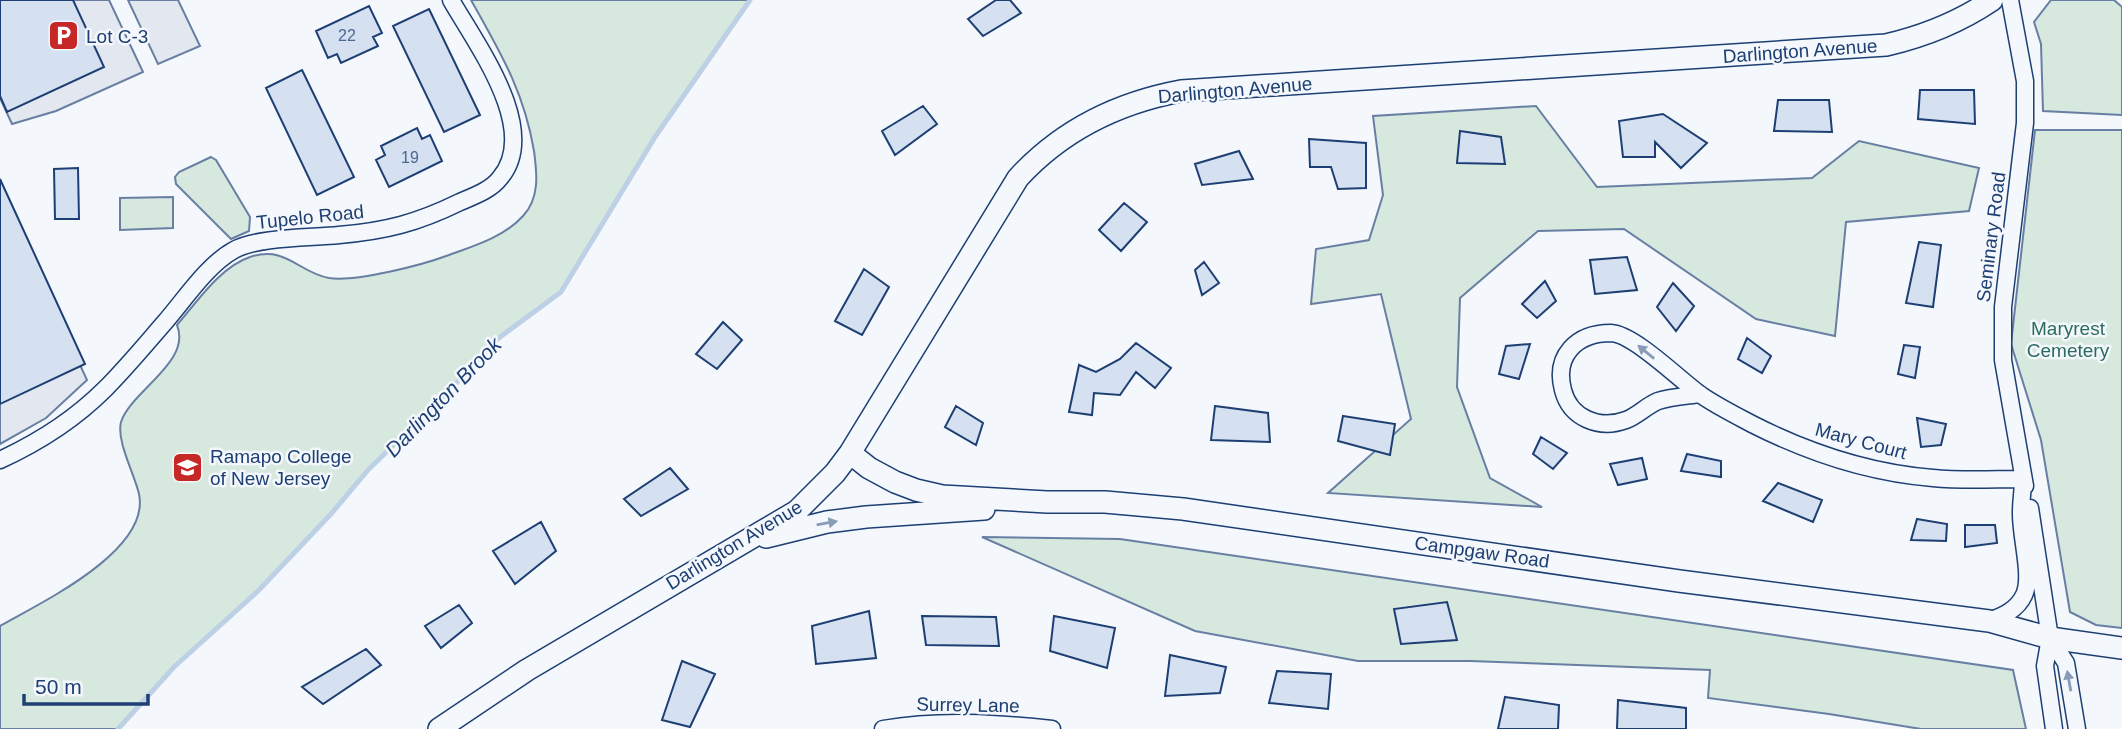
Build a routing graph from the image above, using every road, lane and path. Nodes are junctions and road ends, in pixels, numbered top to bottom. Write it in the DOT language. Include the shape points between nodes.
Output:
graph roads {
  1 [pos="452,0"];
  2 [pos="1992,0"];
  3 [pos="2010,0"];
  4 [pos="1700,394"];
  5 [pos="849,453"];
  6 [pos="0,460"];
  7 [pos="2024,478"];
  8 [pos="1047,502"];
  9 [pos="737,545"];
  10 [pos="1989,621"];
  11 [pos="2050,638"];
  12 [pos="2122,648"];
  13 [pos="439,729"];
  14 [pos="883,729"];
  15 [pos="1052,729"];
  16 [pos="2054,729"];
  17 [pos="2077,729"];
  1 -- 6 [label="street, Tupelo Road" via="508,104 514,149 499,180 455,205 399,227 233,250 103,391 44,436"];
  2 -- 5 [label="main road, Darlington Avenue" via="1946,27 1886,45 1181,91 1120,107 1060,139 1018,178"];
  3 -- 7 [label="street, Seminary Road" via="2025,81 2025,123 2003,307 2003,360"];
  4 -- 4 [label="street, Mary Court, one-way" via="1636,344 1613,333 1585,337 1565,354 1560,379 1565,398 1575,414 1592,422 1627,420 1659,401"];
  4 -- 7 [label="street, Mary Court" via="1811,451 1858,465 1936,479"];
  5 -- 8 [label="main road, Campgaw Road" via="916,490 942,496"];
  5 -- 9 [label="main road, Darlington Avenue" via="797,511"];
  7 -- 10 [label="street, Seminary Road" via="2021,513 2026,591 2008,614"];
  7 -- 11 [label="street, Seminary Road"];
  9 -- 8 [label="main road, one-way" via="827,522"];
  8 -- 10 [label="main road, Campgaw Road" via="1183,509"];
  9 -- 13 [label="main road, Darlington Avenue" via="538,663"];
  10 -- 11 [label="main road, Campgaw Road"];
  11 -- 12 [label="main road, Campgaw Road"];
  11 -- 16 [label="street, Seminary Road" via="2045,666"];
  17 -- 11 [label="street, Seminary Road, one-way" via="2066,663"];
  14 -- 15 [label="street, Surrey Lane" via="950,722"];
}
